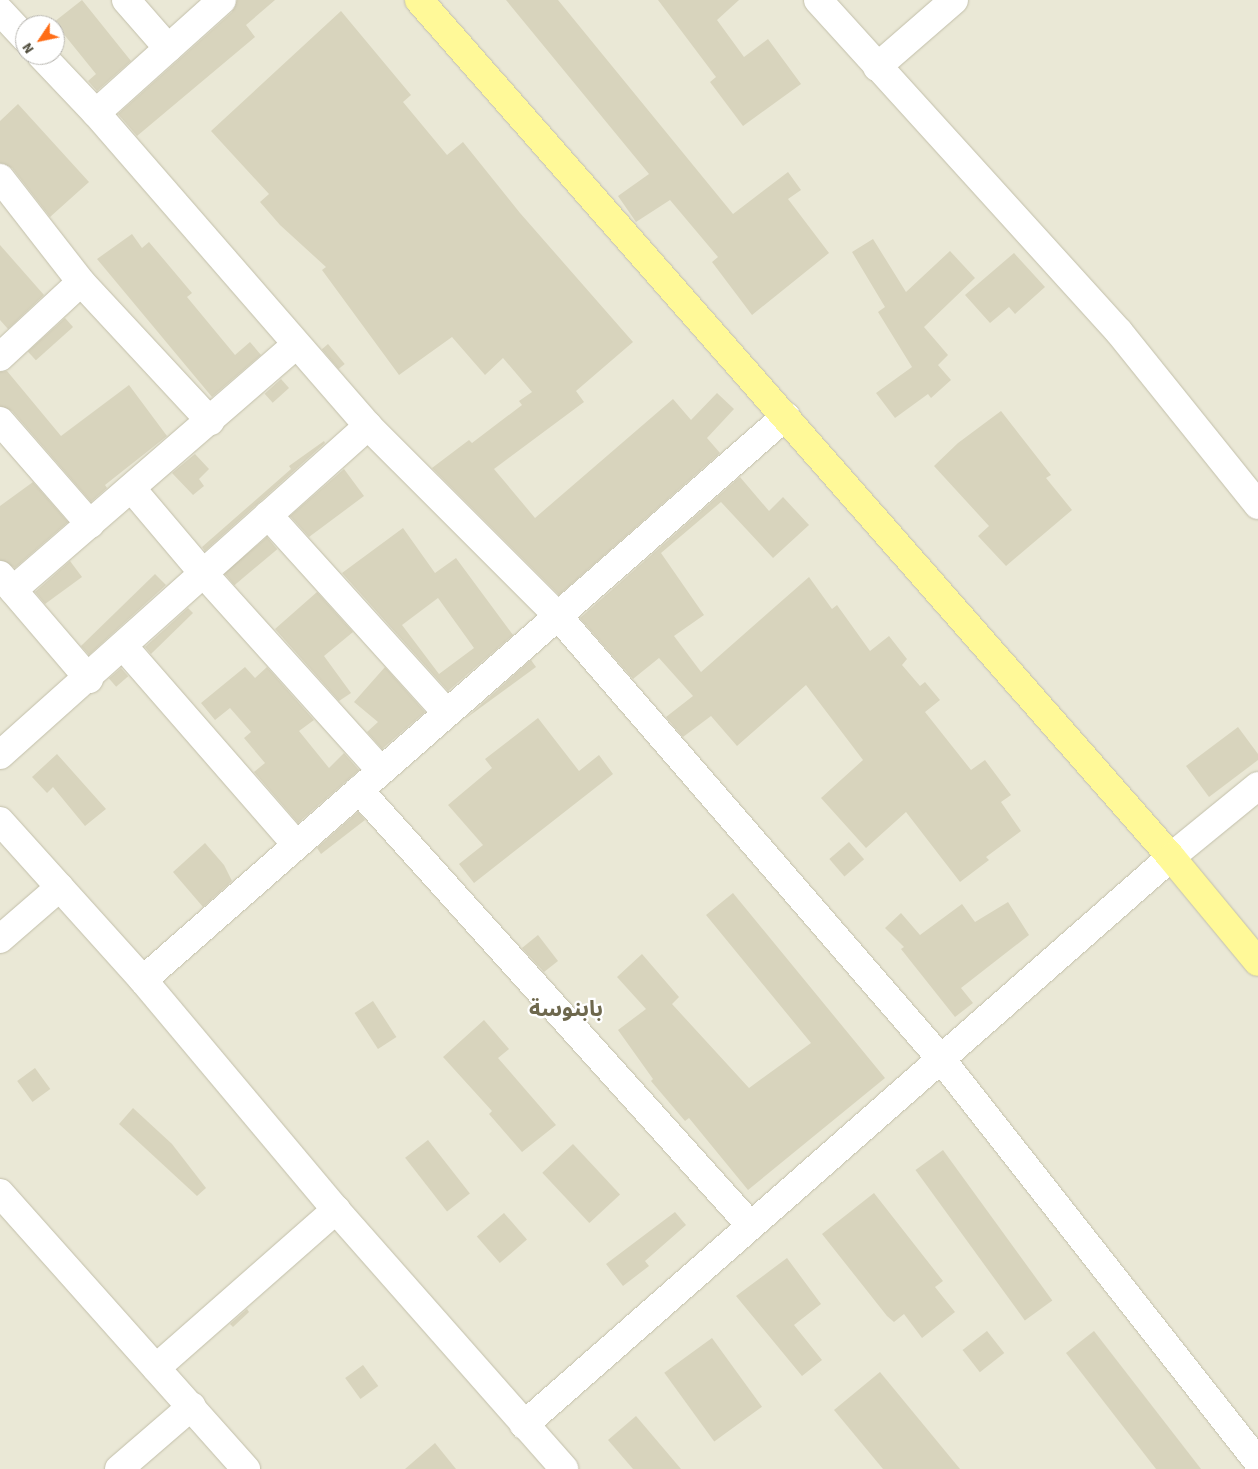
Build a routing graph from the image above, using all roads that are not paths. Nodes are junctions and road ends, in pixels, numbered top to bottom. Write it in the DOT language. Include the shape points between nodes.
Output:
graph roads {
  1 [pos="126,0"];
  2 [pos="222,0"];
  3 [pos="419,0"];
  4 [pos="818,0"];
  5 [pos="954,0"];
  6 [pos="0,11"];
  7 [pos="15,27"];
  8 [pos="168,48"];
  9 [pos="50,65"];
  10 [pos="877,67"];
  11 [pos="96,113"];
  12 [pos="0,178"];
  13 [pos="81,282"];
  14 [pos="296,344"];
  15 [pos="0,357"];
  16 [pos="786,416"];
  17 [pos="0,421"];
  18 [pos="210,421"];
  19 [pos="368,426"];
  20 [pos="132,488"];
  21 [pos="1258,505"];
  22 [pos="268,516"];
  23 [pos="90,524"];
  24 [pos="203,573"];
  25 [pos="6,583"];
  26 [pos="557,615"];
  27 [pos="124,647"];
  28 [pos="89,679"];
  29 [pos="446,712"];
  30 [pos="0,755"];
  31 [pos="381,771"];
  32 [pos="1258,786"];
  33 [pos="359,790"];
  34 [pos="0,821"];
  35 [pos="296,844"];
  36 [pos="1171,858"];
  37 [pos="60,886"];
  38 [pos="0,939"];
  39 [pos="1258,962"];
  40 [pos="143,980"];
  41 [pos="941,1059"];
  42 [pos="0,1193"];
  43 [pos="336,1210"];
  44 [pos="751,1226"];
  45 [pos="156,1368"];
  46 [pos="192,1406"];
  47 [pos="524,1425"];
  48 [pos="1254,1462"];
  49 [pos="119,1469"];
  50 [pos="246,1469"];
  51 [pos="564,1469"];
  1 -- 8 [label="street"];
  2 -- 8 [label="street"];
  3 -- 16 [label="main road"];
  4 -- 10 [label="street"];
  5 -- 10 [label="street"];
  6 -- 7 [label="street"];
  8 -- 11 [label="street"];
  9 -- 11 [label="street"];
  10 -- 21 [label="street" via="1119,332"];
  11 -- 14 [label="street"];
  12 -- 13 [label="street"];
  13 -- 15 [label="street"];
  13 -- 18 [label="street"];
  14 -- 18 [label="street"];
  14 -- 19 [label="street"];
  16 -- 26 [label="street"];
  16 -- 36 [label="main road"];
  17 -- 23 [label="street"];
  18 -- 20 [label="street"];
  19 -- 22 [label="street"];
  19 -- 26 [label="street"];
  20 -- 23 [label="street"];
  20 -- 24 [label="street"];
  22 -- 24 [label="street"];
  22 -- 29 [label="street"];
  23 -- 25 [label="street"];
  24 -- 27 [label="street"];
  24 -- 31 [label="street"];
  25 -- 28 [label="street"];
  26 -- 29 [label="street"];
  26 -- 41 [label="street"];
  27 -- 28 [label="street"];
  27 -- 35 [label="street"];
  28 -- 30 [label="street"];
  29 -- 31 [label="street"];
  31 -- 33 [label="street"];
  32 -- 36 [label="street"];
  33 -- 35 [label="street"];
  33 -- 44 [label="street"];
  34 -- 37 [label="street"];
  35 -- 40 [label="street"];
  36 -- 39 [label="main road"];
  36 -- 41 [label="street"];
  37 -- 38 [label="street"];
  37 -- 40 [label="street"];
  40 -- 43 [label="street"];
  41 -- 44 [label="street"];
  41 -- 48 [label="street"];
  42 -- 45 [label="street"];
  43 -- 45 [label="street"];
  43 -- 47 [label="street"];
  44 -- 47 [label="street"];
  45 -- 46 [label="street"];
  46 -- 49 [label="street"];
  46 -- 50 [label="street"];
  47 -- 51 [label="street"];
}
